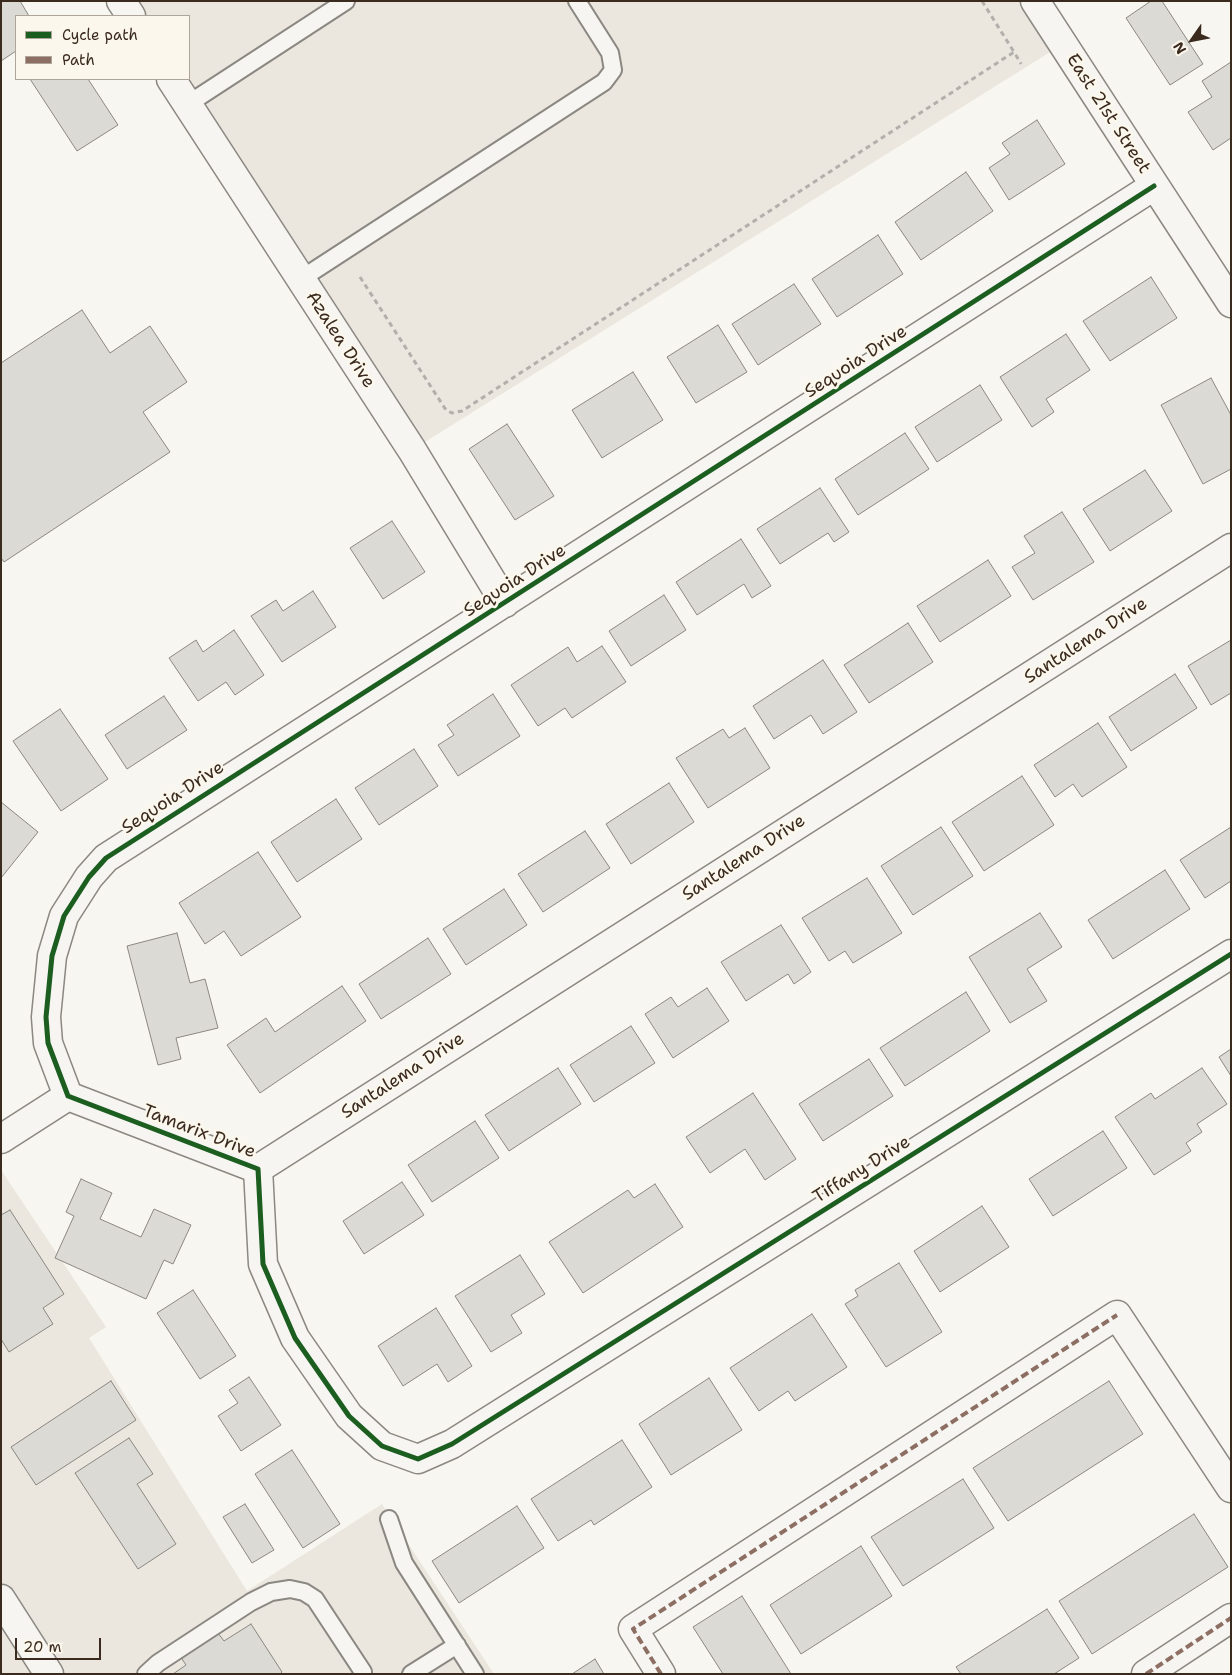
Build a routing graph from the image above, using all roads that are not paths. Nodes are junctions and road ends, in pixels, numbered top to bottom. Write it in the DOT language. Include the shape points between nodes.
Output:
graph roads {
  1 [pos="121,1"];
  2 [pos="346,1"];
  3 [pos="577,1"];
  4 [pos="1035,1"];
  5 [pos="130,15"];
  6 [pos="172,80"];
  7 [pos="188,104"];
  8 [pos="1154,186"];
  9 [pos="301,279"];
  10 [pos="1231,303"];
  11 [pos="1231,548"];
  12 [pos="505,603"];
  13 [pos="1231,954"];
  14 [pos="68,1096"];
  15 [pos="1,1139"];
  16 [pos="258,1169"];
  17 [pos="507,1409"];
  18 [pos="1231,1488"];
  19 [pos="389,1519"];
  20 [pos="1,1599"];
  21 [pos="1231,1618"];
  22 [pos="457,1645"];
  23 [pos="363,1672"];
  24 [pos="49,1674"];
  25 [pos="146,1674"];
  26 [pos="411,1674"];
  27 [pos="475,1674"];
  28 [pos="661,1674"];
  29 [pos="1146,1674"];
  1 -- 5 [label="street"];
  2 -- 7 [label="lane"];
  3 -- 9 [label="lane" via="610,53 613,70 604,82"];
  4 -- 8 [label="street, East 21st Street"];
  6 -- 7 [label="street, Azalea Drive"];
  7 -- 9 [label="street, Azalea Drive"];
  8 -- 10 [label="street, East 21st Street"];
  8 -- 12 [label="street, Sequoia Drive"];
  9 -- 12 [label="street, Azalea Drive" via="412,450"];
  11 -- 16 [label="street, Santalema Drive"];
  12 -- 14 [label="street, Sequoia Drive" via="106,858 64,916 52,956 46,1017 48,1043"];
  13 -- 17 [label="street, Tiffany Drive"];
  14 -- 15 [label="street"];
  14 -- 16 [label="street, Tamarix Drive"];
  16 -- 17 [label="street, Tamarix Drive" via="263,1264 295,1338 349,1416 382,1446 418,1459 452,1444"];
  18 -- 28 [label="street" via="1117,1315 633,1629"];
  19 -- 22 [label="lane" via="404,1563"];
  20 -- 24 [label="street"];
  21 -- 29 [label="street"];
  22 -- 26 [label="lane"];
  22 -- 27 [label="lane"];
  23 -- 25 [label="lane" via="315,1599 290,1589 271,1592 251,1602"];
}
